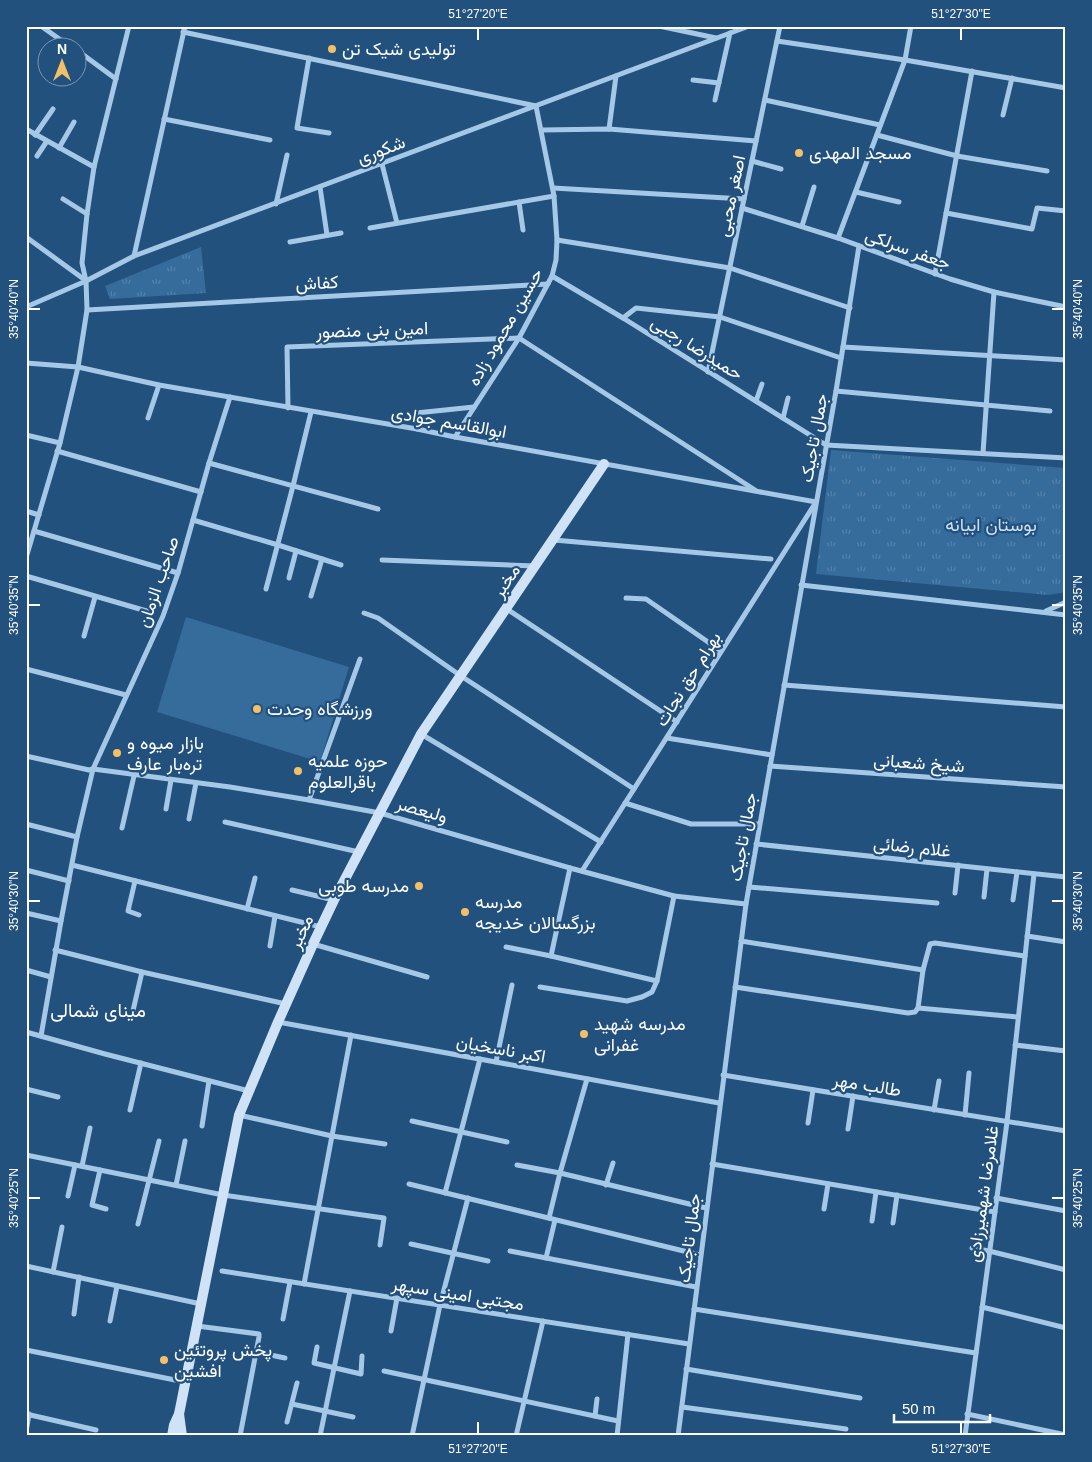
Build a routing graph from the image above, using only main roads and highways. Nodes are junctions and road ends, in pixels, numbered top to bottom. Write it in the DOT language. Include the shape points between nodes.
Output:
graph roads {
  1 [pos="604,464"];
  2 [pos="179,1414"];
  3 [pos="172,1436"];
  4 [pos="182,1436"];
  1 -- 2 [label="main road, مخبر" via="422,734 312,944 239,1115"];
  2 -- 3 [label="main road"];
  2 -- 4 [label="main road"];
}
